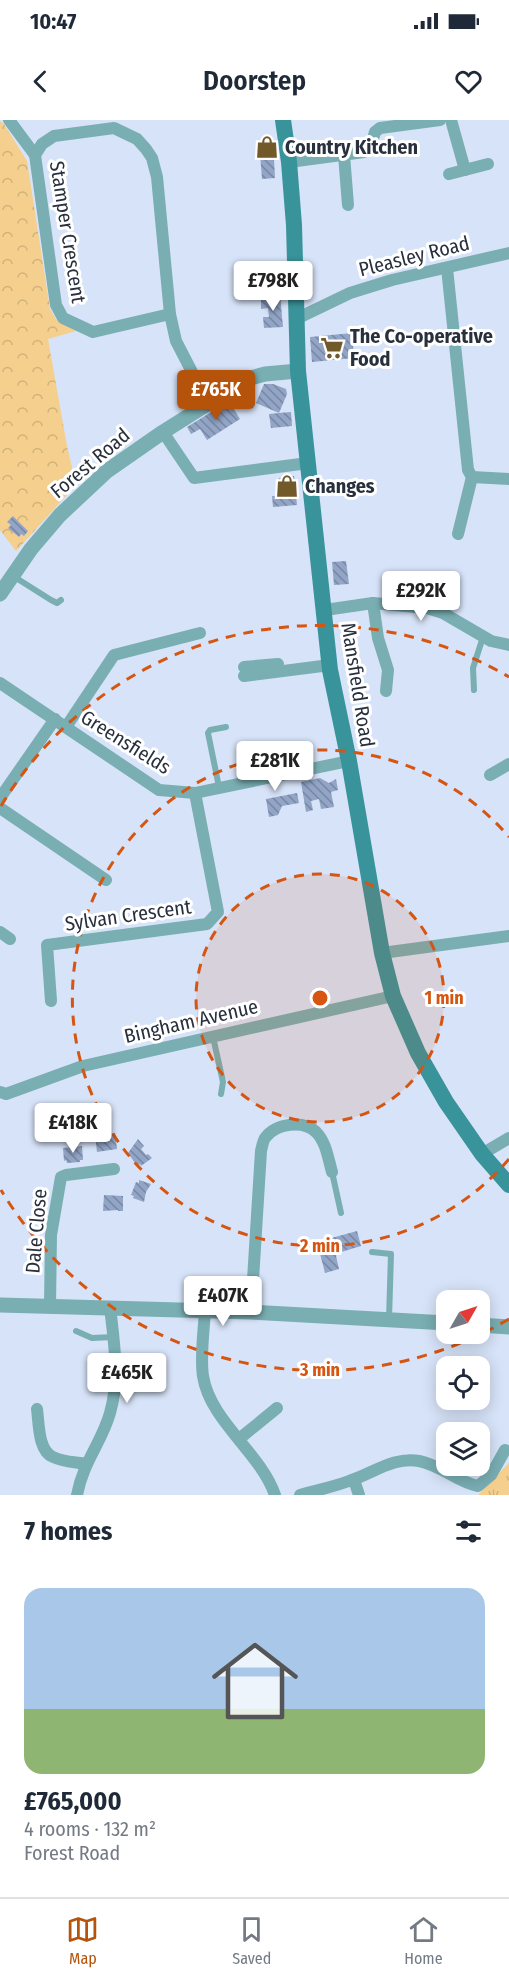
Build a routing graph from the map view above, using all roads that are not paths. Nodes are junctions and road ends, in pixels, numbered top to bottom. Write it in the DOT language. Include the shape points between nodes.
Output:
graph roads {
  1 [pos="9,120"];
  2 [pos="283,120"];
  3 [pos="440,120"];
  4 [pos="451,120"];
  5 [pos="344,154"];
  6 [pos="35,155"];
  7 [pos="289,162"];
  8 [pos="488,164"];
  9 [pos="465,170"];
  10 [pos="449,174"];
  11 [pos="348,205"];
  12 [pos="509,253"];
  13 [pos="447,268"];
  14 [pos="170,314"];
  15 [pos="298,318"];
  16 [pos="298,371"];
  17 [pos="208,404"];
  18 [pos="163,432"];
  19 [pos="308,463"];
  20 [pos="472,477"];
  21 [pos="509,479"];
  22 [pos="458,534"];
  23 [pos="13,575"];
  24 [pos="0,594"];
  25 [pos="61,600"];
  26 [pos="373,603"];
  27 [pos="325,610"];
  28 [pos="200,633"];
  29 [pos="483,636"];
  30 [pos="509,645"];
  31 [pos="330,662"];
  32 [pos="244,672"];
  33 [pos="0,683"];
  34 [pos="474,690"];
  35 [pos="386,691"];
  36 [pos="55,719"];
  37 [pos="66,727"];
  38 [pos="226,727"];
  39 [pos="349,761"];
  40 [pos="509,764"];
  41 [pos="490,775"];
  42 [pos="219,788"];
  43 [pos="195,793"];
  44 [pos="0,798"];
  45 [pos="0,808"];
  46 [pos="106,880"];
  47 [pos="509,936"];
  48 [pos="382,953"];
  49 [pos="393,996"];
  50 [pos="51,1001"];
  51 [pos="213,1036"];
  52 [pos="0,1092"];
  53 [pos="221,1094"];
  54 [pos="509,1138"];
  55 [pos="482,1154"];
  56 [pos="114,1169"];
  57 [pos="332,1172"];
  58 [pos="509,1185"];
  59 [pos="341,1213"];
  60 [pos="372,1252"];
  61 [pos="0,1305"];
  62 [pos="50,1306"];
  63 [pos="110,1307"];
  64 [pos="205,1310"];
  65 [pos="251,1311"];
  66 [pos="389,1320"];
  67 [pos="436,1322"];
  68 [pos="490,1326"];
  69 [pos="509,1327"];
  70 [pos="76,1331"];
  71 [pos="113,1337"];
  72 [pos="277,1408"];
  73 [pos="37,1409"];
  74 [pos="239,1439"];
  75 [pos="505,1450"];
  76 [pos="86,1464"];
  77 [pos="354,1480"];
  78 [pos="77,1495"];
  79 [pos="275,1495"];
  80 [pos="300,1495"];
  81 [pos="359,1495"];
  1 -- 6 [label="street"];
  2 -- 7 [label="main road, Mansfield Road"];
  3 -- 5 [label="street" via="380,128 370,149"];
  4 -- 9 [label="street"];
  5 -- 7 [label="street"];
  5 -- 11 [label="street"];
  6 -- 14 [label="street, Stamper Crescent" via="56,305 63,318 93,332"];
  6 -- 14 [label="street, Stamper Crescent" via="54,136 114,128 146,149 157,177"];
  7 -- 15 [label="main road, Mansfield Road"];
  8 -- 9 [label="street"];
  9 -- 10 [label="street"];
  12 -- 13 [label="street, Pleasley Road"];
  13 -- 15 [label="street, Pleasley Road" via="350,293"];
  13 -- 20 [label="street" via="468,470"];
  14 -- 17 [label="street, Stamper Crescent" via="176,341"];
  15 -- 16 [label="main road, Mansfield Road"];
  16 -- 17 [label="street, Forest Road" via="247,379"];
  16 -- 19 [label="main road, Mansfield Road"];
  17 -- 18 [label="street, Forest Road"];
  18 -- 19 [label="street" via="194,478"];
  18 -- 23 [label="street, Forest Road" via="107,471 60,515"];
  19 -- 27 [label="main road, Mansfield Road"];
  20 -- 21 [label="street"];
  20 -- 22 [label="street"];
  23 -- 24 [label="street, Forest Road"];
  23 -- 25 [label="lane" via="51,600"];
  26 -- 27 [label="street"];
  26 -- 29 [label="street" via="443,613"];
  26 -- 35 [label="street" via="388,670"];
  27 -- 31 [label="main road, Mansfield Road"];
  28 -- 37 [label="street" via="114,655"];
  29 -- 30 [label="street"];
  29 -- 34 [label="lane" via="473,668"];
  31 -- 32 [label="street"];
  31 -- 39 [label="main road, Mansfield Road"];
  33 -- 36 [label="street, Greensfields"];
  36 -- 37 [label="street, Greensfields"];
  36 -- 44 [label="street"];
  37 -- 43 [label="street, Greensfields" via="159,790"];
  38 -- 42 [label="lane" via="208,733"];
  39 -- 42 [label="street, Greensfields"];
  39 -- 48 [label="main road, Mansfield Road"];
  40 -- 41 [label="street"];
  42 -- 43 [label="street, Greensfields"];
  43 -- 50 [label="street, Sylvan Crescent" via="218,912 207,924 47,945"];
  45 -- 46 [label="street"];
  47 -- 48 [label="street"];
  48 -- 49 [label="main road, Mansfield Road"];
  49 -- 51 [label="street, Bingham Avenue"];
  49 -- 55 [label="main road, Mansfield Road" via="418,1053"];
  51 -- 52 [label="street, Bingham Avenue" via="83,1066 6,1094"];
  51 -- 53 [label="lane" via="223,1082"];
  54 -- 55 [label="street"];
  55 -- 58 [label="main road, Mansfield Road"];
  56 -- 62 [label="street, Dale Close" via="61,1177 51,1235"];
  57 -- 59 [label="lane"];
  57 -- 65 [label="street" via="322,1140 307,1126 286,1125 264,1138"];
  60 -- 66 [label="lane" via="391,1254"];
  61 -- 62 [label="street"];
  62 -- 63 [label="street"];
  63 -- 64 [label="street"];
  63 -- 71 [label="street"];
  64 -- 65 [label="street"];
  64 -- 74 [label="street" via="203,1375 209,1397"];
  65 -- 66 [label="street"];
  66 -- 67 [label="street"];
  68 -- 69 [label="street"];
  70 -- 71 [label="lane" via="92,1338"];
  71 -- 76 [label="street" via="112,1407"];
  72 -- 74 [label="street"];
  73 -- 76 [label="street" via="41,1442 48,1454"];
  74 -- 79 [label="street" via="270,1480"];
  75 -- 77 [label="street" via="491,1475 478,1486 417,1460 398,1461"];
  76 -- 78 [label="street"];
  77 -- 80 [label="street"];
  77 -- 81 [label="street"];
}
